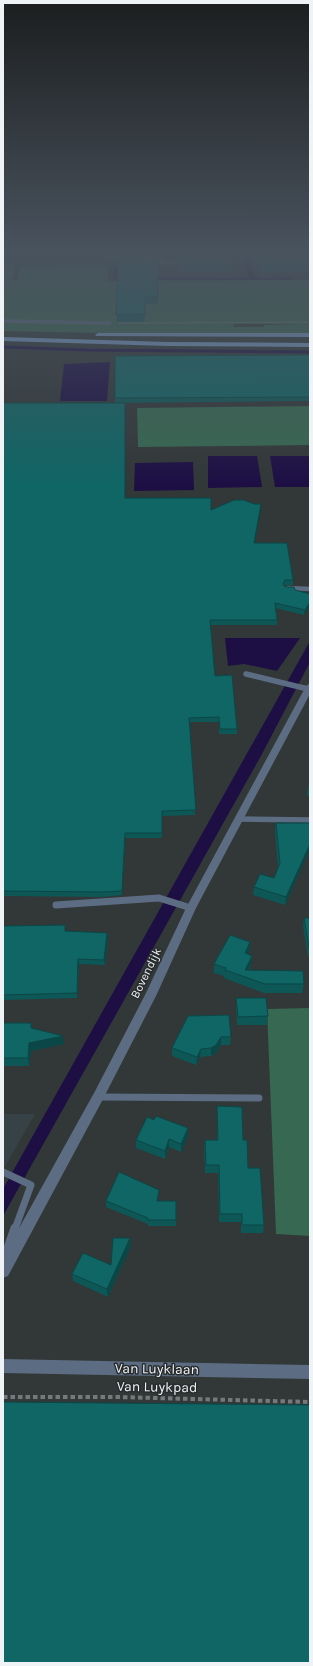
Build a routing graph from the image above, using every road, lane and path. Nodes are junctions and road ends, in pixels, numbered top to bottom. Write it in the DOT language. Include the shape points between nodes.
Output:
graph roads {
  1 [pos="3,334"];
  2 [pos="310,335"];
  3 [pos="3,339"];
  4 [pos="310,344"];
  5 [pos="286,588"];
  6 [pos="310,589"];
  7 [pos="246,674"];
  8 [pos="307,688"];
  9 [pos="238,819"];
  10 [pos="310,820"];
  11 [pos="56,905"];
  12 [pos="187,907"];
  13 [pos="98,1097"];
  14 [pos="259,1098"];
  15 [pos="5,1173"];
  16 [pos="3,1262"];
  17 [pos="3,1271"];
  18 [pos="3,1366"];
  19 [pos="310,1372"];
  20 [pos="3,1397"];
  21 [pos="310,1402"];
  1 -- 2 [label="main road"];
  3 -- 4 [label="main road" via="168,344"];
  5 -- 6 [label="lane"];
  7 -- 8 [label="lane"];
  8 -- 9 [label="street, Bovendijk"];
  9 -- 10 [label="lane"];
  9 -- 12 [label="street, Bovendijk"];
  11 -- 12 [label="lane" via="159,898"];
  12 -- 13 [label="street, Bovendijk" via="150,996"];
  13 -- 14 [label="lane"];
  13 -- 17 [label="street, Bovendijk"];
  15 -- 16 [label="lane" via="32,1185"];
  18 -- 19 [label="street, Van Luyklaan"];
  20 -- 21 [label="path, Van Luykpad"];
}
